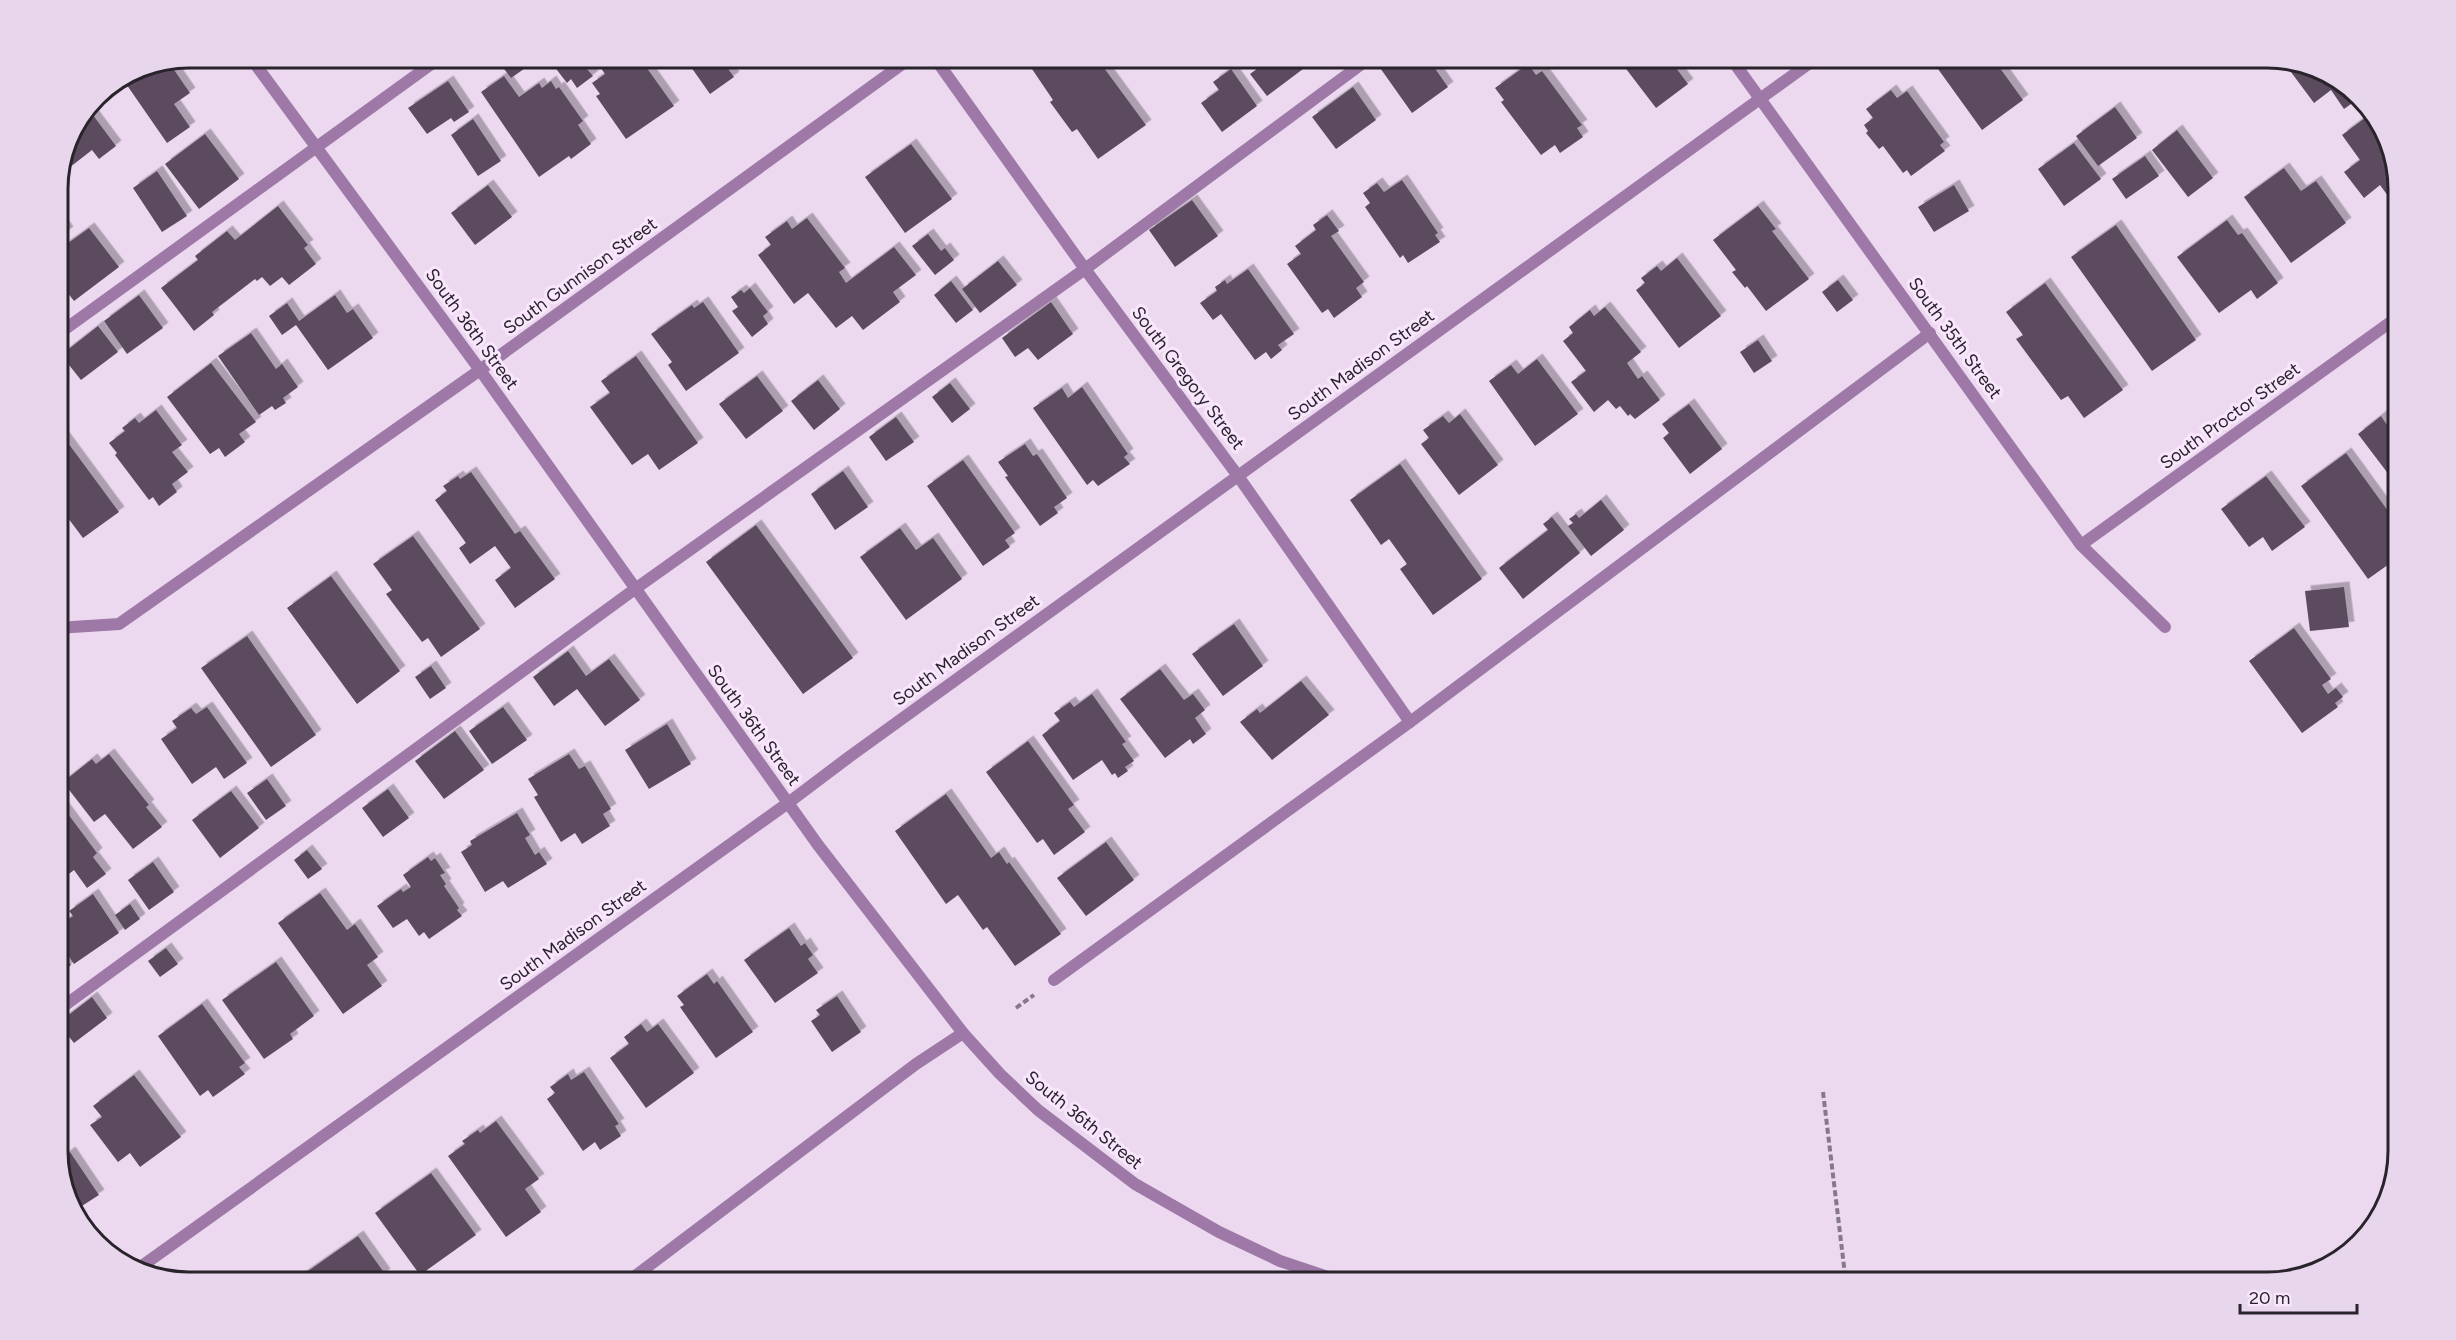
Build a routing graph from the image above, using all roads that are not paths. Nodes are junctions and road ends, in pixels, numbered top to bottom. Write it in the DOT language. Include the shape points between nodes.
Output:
graph roads {
  1 [pos="258,68"];
  2 [pos="426,68"];
  3 [pos="897,68"];
  4 [pos="942,68"];
  5 [pos="1356,68"];
  6 [pos="1738,68"];
  7 [pos="1803,68"];
  8 [pos="1760,99"];
  9 [pos="316,146"];
  10 [pos="1084,269"];
  11 [pos="2388,324"];
  12 [pos="68,327"];
  13 [pos="1930,333"];
  14 [pos="480,370"];
  15 [pos="1238,476"];
  16 [pos="2082,545"];
  17 [pos="635,589"];
  18 [pos="68,627"];
  19 [pos="2165,627"];
  20 [pos="1410,722"];
  21 [pos="788,803"];
  22 [pos="1054,980"];
  23 [pos="68,1003"];
  24 [pos="963,1032"];
  25 [pos="145,1264"];
  26 [pos="641,1272"];
  27 [pos="1313,1272"];
  1 -- 9 [label="street, South 36th Street"];
  2 -- 9 [label="street"];
  3 -- 14 [label="street, South Gunnison Street"];
  4 -- 10 [label="street, South Gregory Street"];
  5 -- 10 [label="street"];
  6 -- 8 [label="street, South 35th Street"];
  7 -- 8 [label="street, South Madison Street"];
  8 -- 13 [label="street, South 35th Street"];
  8 -- 15 [label="street, South Madison Street"];
  9 -- 12 [label="street"];
  9 -- 14 [label="street, South 36th Street"];
  10 -- 15 [label="street, South Gregory Street"];
  10 -- 17 [label="street"];
  11 -- 16 [label="street, South Proctor Street"];
  13 -- 16 [label="street, South 35th Street"];
  13 -- 20 [label="street"];
  14 -- 17 [label="street, South 36th Street"];
  14 -- 18 [label="street, South Gunnison Street" via="119,624"];
  15 -- 20 [label="street, South Gregory Street"];
  15 -- 21 [label="street, South Madison Street"];
  16 -- 19 [label="street, South 35th Street"];
  17 -- 21 [label="street, South 36th Street"];
  17 -- 23 [label="street"];
  20 -- 22 [label="street"];
  21 -- 24 [label="street, South 36th Street"];
  21 -- 25 [label="street, South Madison Street"];
  24 -- 26 [label="street"];
  24 -- 27 [label="street, South 36th Street" via="1038,1110 1135,1184 1219,1232"];
}
